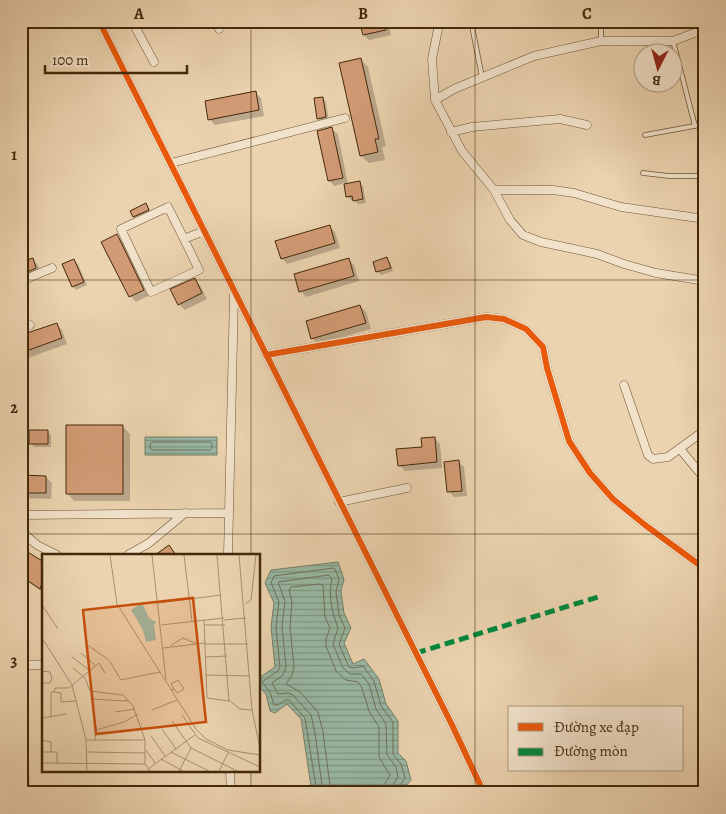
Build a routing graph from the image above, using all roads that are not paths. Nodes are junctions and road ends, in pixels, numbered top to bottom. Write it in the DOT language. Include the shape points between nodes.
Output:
graph roads {
  1 [pos="99,21"];
  2 [pos="132,21"];
  3 [pos="215,21"];
  4 [pos="438,21"];
  5 [pos="471,21"];
  6 [pos="600,21"];
  7 [pos="219,29"];
  8 [pos="705,29"];
  9 [pos="601,41"];
  10 [pos="673,41"];
  11 [pos="154,62"];
  12 [pos="482,77"];
  13 [pos="435,100"];
  14 [pos="345,118"];
  15 [pos="705,124"];
  16 [pos="587,125"];
  17 [pos="695,126"];
  18 [pos="451,132"];
  19 [pos="645,135"];
  20 [pos="171,164"];
  21 [pos="643,173"];
  22 [pos="705,176"];
  23 [pos="494,190"];
  24 [pos="705,219"];
  25 [pos="204,231"];
  26 [pos="184,239"];
  27 [pos="52,268"];
  28 [pos="21,281"];
  29 [pos="705,281"];
  30 [pos="234,293"];
  31 [pos="21,320"];
  32 [pos="30,325"];
  33 [pos="266,355"];
  34 [pos="624,385"];
  35 [pos="705,430"];
  36 [pos="680,449"];
  37 [pos="705,479"];
  38 [pos="408,488"];
  39 [pos="339,502"];
  40 [pos="185,513"];
  41 [pos="228,513"];
  42 [pos="21,515"];
  43 [pos="21,531"];
  44 [pos="55,554"];
  45 [pos="130,554"];
  46 [pos="228,554"];
  47 [pos="705,569"];
  48 [pos="22,665"];
  49 [pos="42,665"];
  50 [pos="230,772"];
  51 [pos="25,793"];
  52 [pos="231,793"];
  53 [pos="484,793"];
  1 -- 20 [label="street"];
  2 -- 11 [label="street"];
  3 -- 7 [label="street"];
  4 -- 13 [label="street" via="432,59"];
  5 -- 12 [label="lane"];
  6 -- 9 [label="lane"];
  8 -- 10 [label="street"];
  9 -- 10 [label="street"];
  9 -- 12 [label="street" via="534,56"];
  10 -- 17 [label="lane"];
  12 -- 13 [label="street"];
  13 -- 18 [label="street"];
  14 -- 20 [label="street"];
  15 -- 17 [label="lane"];
  16 -- 18 [label="street" via="560,119"];
  17 -- 19 [label="lane"];
  18 -- 23 [label="street"];
  20 -- 25 [label="street"];
  21 -- 22 [label="lane"];
  23 -- 24 [label="street" via="553,190 621,207"];
  23 -- 29 [label="street" via="510,220 523,235 656,273"];
  25 -- 26 [label="street"];
  25 -- 30 [label="street"];
  26 -- 26 [label="street" via="168,207 121,230 151,292 199,270"];
  27 -- 28 [label="street"];
  30 -- 33 [label="street"];
  30 -- 41 [label="street"];
  31 -- 32 [label="street"];
  33 -- 39 [label="street"];
  33 -- 47 [label="street" via="486,316 504,319 526,329 543,347 568,441 590,473 613,499"];
  34 -- 36 [label="street" via="648,454 659,459"];
  35 -- 36 [label="street"];
  36 -- 37 [label="street"];
  38 -- 39 [label="street"];
  39 -- 53 [label="street"];
  40 -- 41 [label="street"];
  40 -- 42 [label="street"];
  40 -- 45 [label="street" via="149,543"];
  41 -- 46 [label="street"];
  43 -- 44 [label="street" via="37,545"];
  48 -- 49 [label="street"];
  48 -- 51 [label="street"];
  50 -- 52 [label="street"];
}
